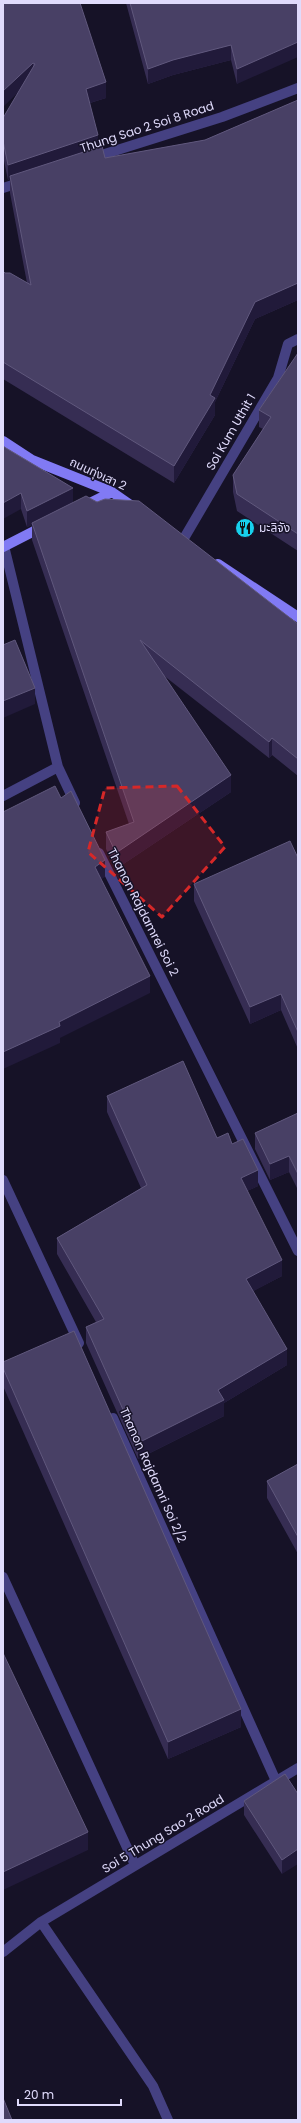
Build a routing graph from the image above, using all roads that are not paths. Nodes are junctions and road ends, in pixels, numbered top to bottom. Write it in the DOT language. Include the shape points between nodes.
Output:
graph roads {
  1 [pos="298,88"];
  2 [pos="81,162"];
  3 [pos="31,179"];
  4 [pos="3,188"];
  5 [pos="298,339"];
  6 [pos="3,440"];
  7 [pos="112,492"];
  8 [pos="71,512"];
  9 [pos="144,514"];
  10 [pos="51,522"];
  11 [pos="183,540"];
  12 [pos="4,546"];
  13 [pos="209,557"];
  14 [pos="298,617"];
  15 [pos="58,767"];
  16 [pos="3,796"];
  17 [pos="79,812"];
  18 [pos="96,846"];
  19 [pos="3,1180"];
  20 [pos="298,1251"];
  21 [pos="83,1352"];
  22 [pos="109,1410"];
  23 [pos="3,1577"];
  24 [pos="298,1768"];
  25 [pos="276,1781"];
  26 [pos="135,1865"];
  27 [pos="41,1922"];
  28 [pos="3,1952"];
  29 [pos="168,2120"];
  1 -- 2 [label="street, Thung Sao 2 Soi 8 Road" via="222,117"];
  3 -- 4 [label="street"];
  5 -- 11 [label="street, Soi Kum Uthit 1" via="288,344 278,378"];
  6 -- 7 [label="street, ถนนทุ่งเสา 2" via="32,460"];
  7 -- 8 [label="street"];
  7 -- 9 [label="street, ถนนทุ่งเสา 2"];
  10 -- 12 [label="street"];
  12 -- 15 [label="street"];
  13 -- 14 [label="street"];
  15 -- 16 [label="street"];
  15 -- 17 [label="street"];
  18 -- 20 [label="street, Thanon Rajdamrei Soi 2"];
  19 -- 21 [label="street"];
  22 -- 25 [label="street, Thanon Rajdamri Soi 2/2"];
  23 -- 26 [label="street"];
  24 -- 25 [label="street, Soi 5 Thung Sao 2 Road"];
  25 -- 26 [label="street, Soi 5 Thung Sao 2 Road"];
  26 -- 27 [label="street, Soi 5 Thung Sao 2 Road"];
  27 -- 28 [label="street, Soi 5 Thung Sao 2 Road"];
  27 -- 29 [label="street" via="153,2086"];
}
